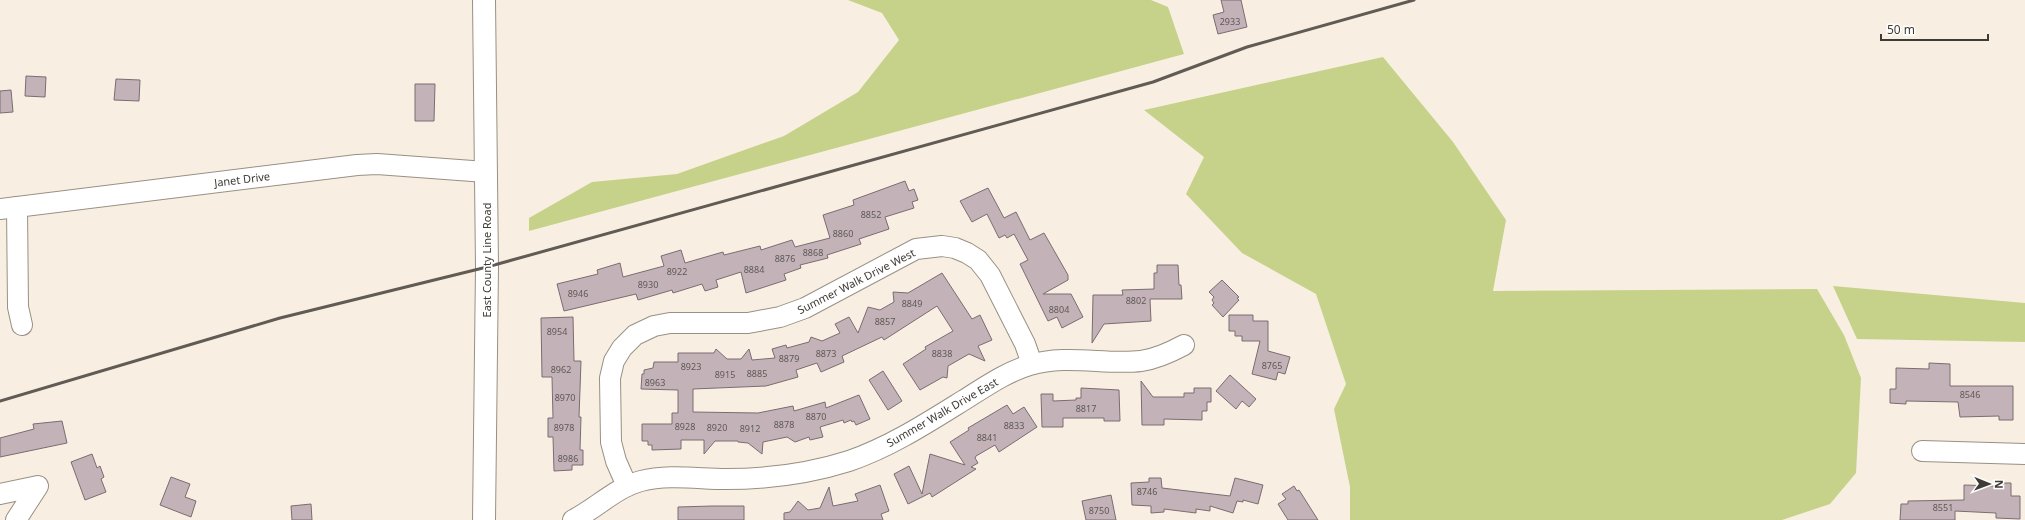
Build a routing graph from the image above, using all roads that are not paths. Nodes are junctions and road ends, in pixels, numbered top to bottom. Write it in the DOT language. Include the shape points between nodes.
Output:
graph roads {
  1 [pos="484,0"];
  2 [pos="486,172"];
  3 [pos="9,208"];
  4 [pos="22,325"];
  5 [pos="1184,345"];
  6 [pos="1032,364"];
  7 [pos="1922,451"];
  8 [pos="2025,454"];
  9 [pos="627,486"];
  10 [pos="0,494"];
  11 [pos="16,520"];
  12 [pos="484,520"];
  13 [pos="573,520"];
  14 [pos="588,520"];
  1 -- 2 [label="main road, East County Line Road"];
  2 -- 3 [label="street, Janet Drive" via="377,164 357,165"];
  2 -- 12 [label="main road, East County Line Road"];
  3 -- 4 [label="street"];
  5 -- 6 [label="street, Summer Walk Drive East" via="1163,355 1140,361 1056,361"];
  6 -- 9 [label="street, Summer Walk Drive East" via="1004,376 894,442 851,460 779,476 745,479 656,479"];
  6 -- 9 [label="street, Summer Walk Drive West" via="1025,344 990,275 978,260 968,253 942,246 916,249 793,313 748,323 659,324 635,335 622,348 614,361 610,378 610,435 616,461"];
  7 -- 8 [label="street"];
  9 -- 13 [label="street, Summer Walk Drive East"];
  9 -- 14 [label="street"];
  10 -- 11 [label="street" via="38,486"];
}
